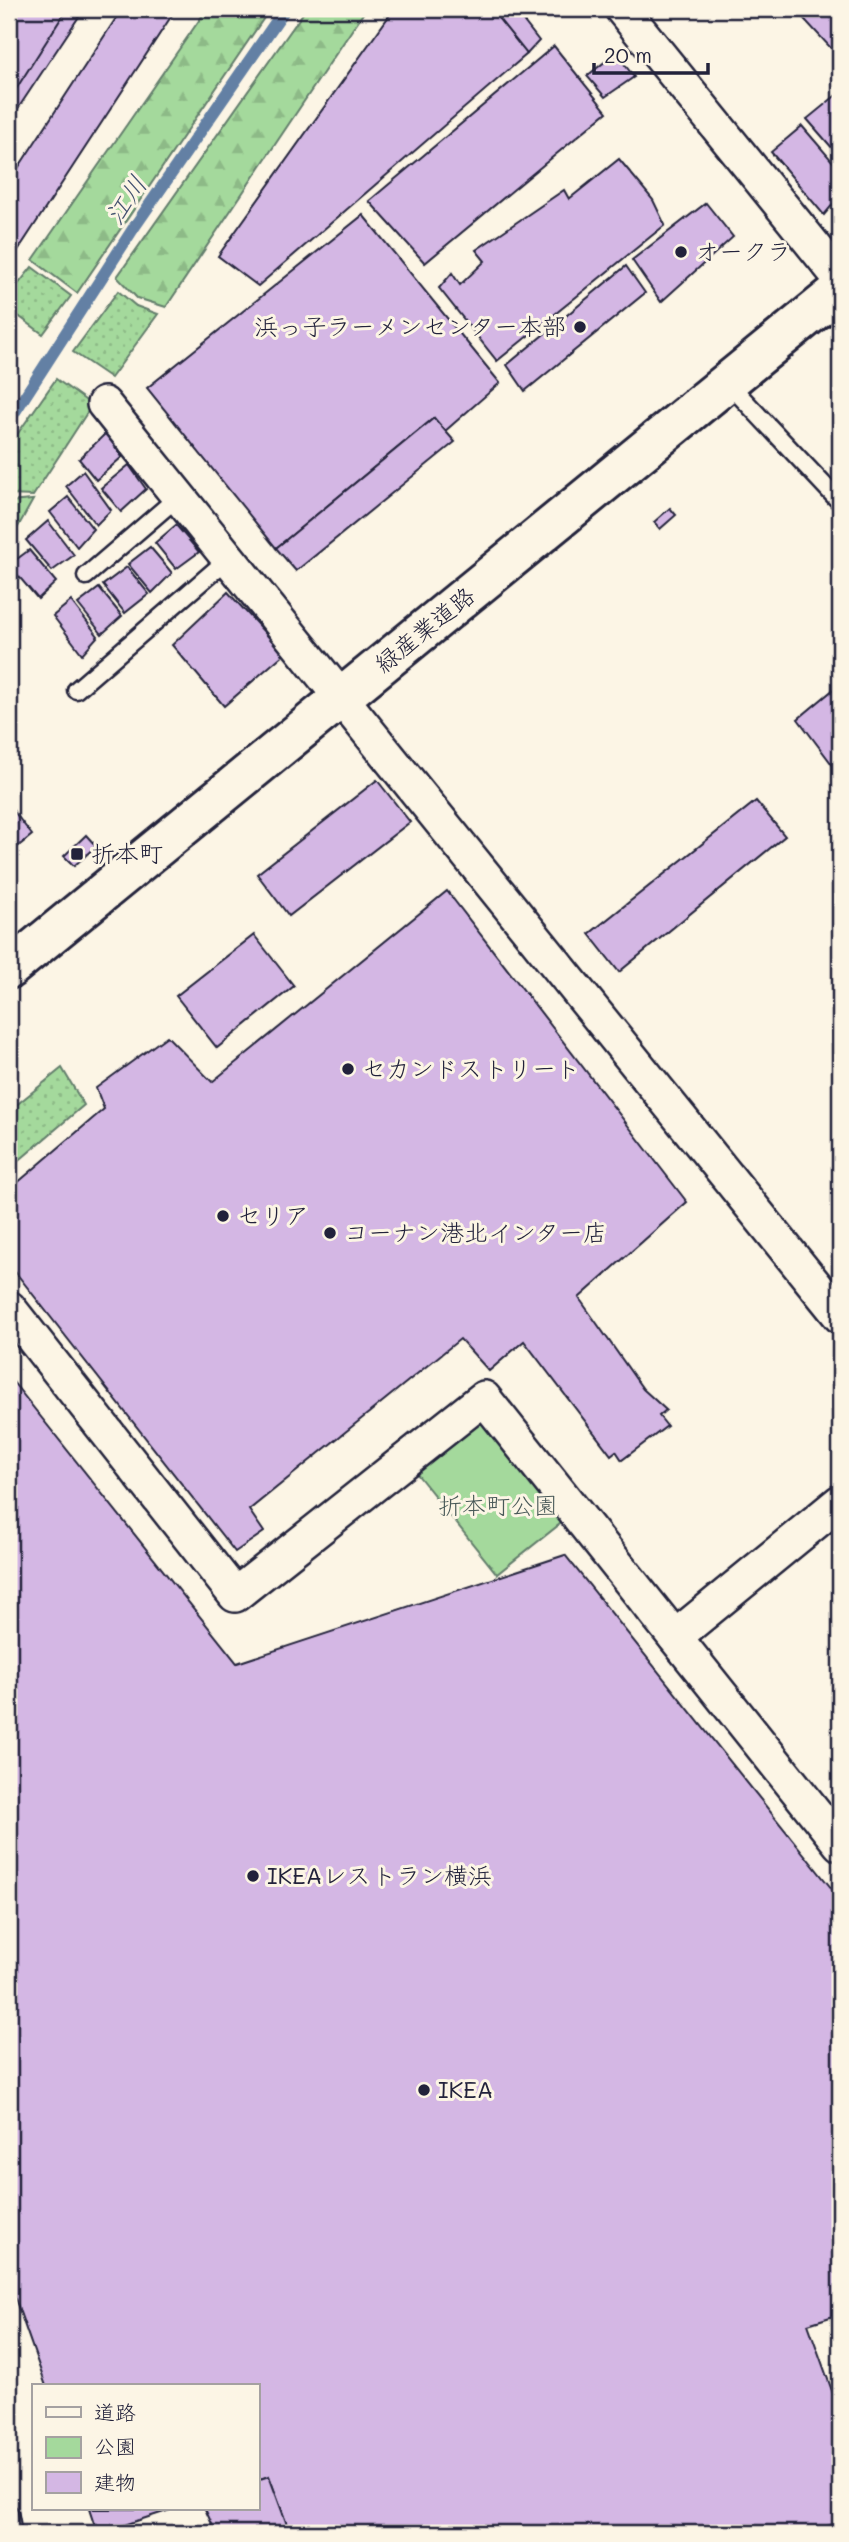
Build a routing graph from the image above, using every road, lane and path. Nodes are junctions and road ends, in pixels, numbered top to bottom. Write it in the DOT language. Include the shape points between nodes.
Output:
graph roads {
  1 [pos="622,9"];
  2 [pos="840,278"];
  3 [pos="840,290"];
  4 [pos="727,383"];
  5 [pos="104,404"];
  6 [pos="179,496"];
  7 [pos="840,502"];
  8 [pos="229,558"];
  9 [pos="86,576"];
  10 [pos="76,690"];
  11 [pos="342,697"];
  12 [pos="9,969"];
  13 [pos="9,1308"];
  14 [pos="840,1316"];
  15 [pos="840,1502"];
  16 [pos="675,1637"];
  17 [pos="840,1844"];
  18 [pos="9,2513"];
  19 [pos="13,2533"];
  1 -- 2 [label="street"];
  3 -- 4 [label="main road, 緑産業道路"];
  4 -- 7 [label="lane"];
  4 -- 11 [label="main road, 緑産業道路"];
  5 -- 6 [label="street"];
  6 -- 8 [label="street"];
  6 -- 9 [label="lane"];
  8 -- 10 [label="lane"];
  8 -- 11 [label="street"];
  11 -- 12 [label="main road, 緑産業道路"];
  11 -- 14 [label="street"];
  13 -- 16 [label="street" via="236,1595 484,1398"];
  15 -- 16 [label="street"];
  16 -- 17 [label="street"];
  18 -- 19 [label="lane"];
}
